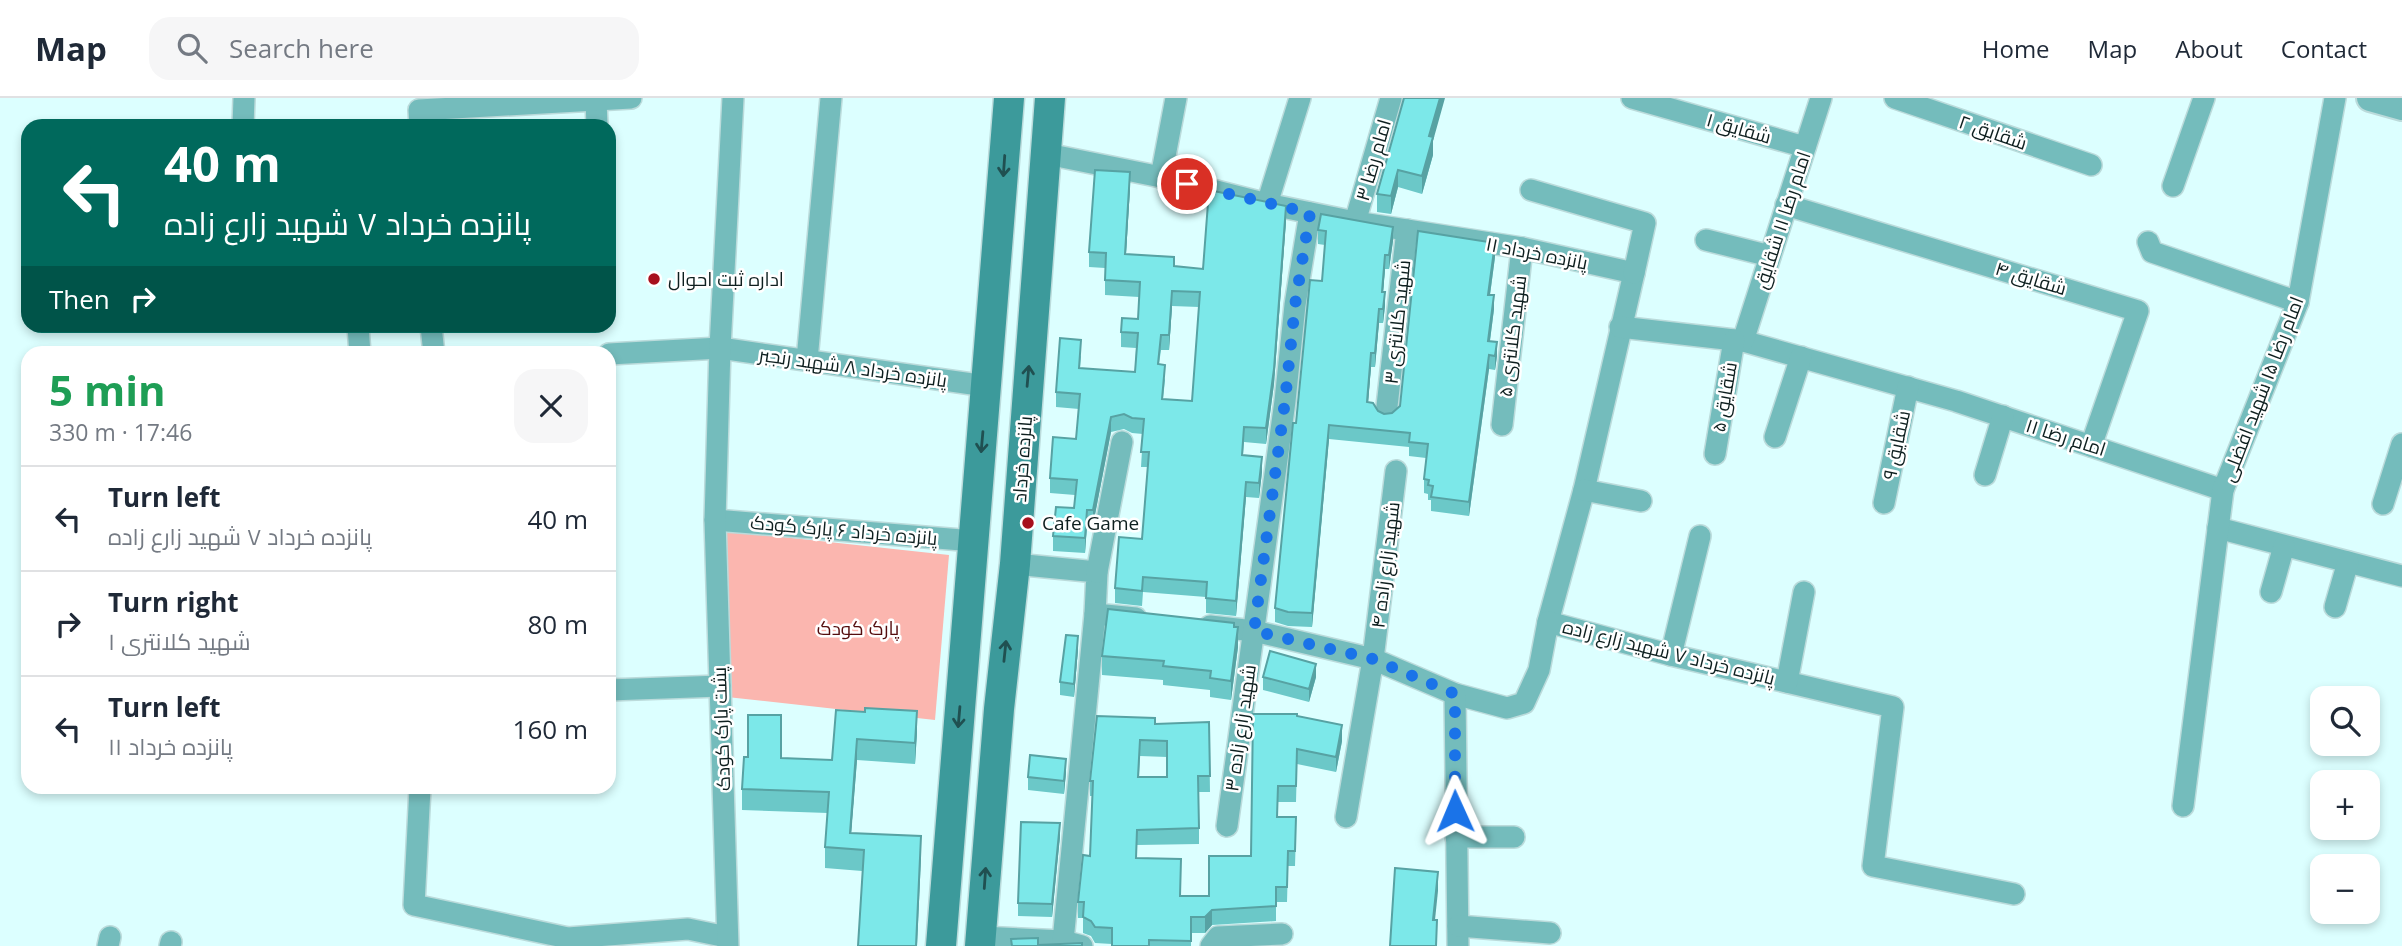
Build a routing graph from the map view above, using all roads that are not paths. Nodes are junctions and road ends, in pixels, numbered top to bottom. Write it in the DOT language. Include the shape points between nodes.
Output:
graph roads {
  1 [pos="244,98"];
  2 [pos="631,98"];
  3 [pos="733,98"];
  4 [pos="831,98"];
  5 [pos="1009,98"];
  6 [pos="1050,98"];
  7 [pos="1177,98"];
  8 [pos="1300,98"];
  9 [pos="1391,98"];
  10 [pos="1632,98"];
  11 [pos="1821,98"];
  12 [pos="1895,98"];
  13 [pos="2204,98"];
  14 [pos="2335,98"];
  15 [pos="2370,98"];
  16 [pos="596,100"];
  17 [pos="2402,107"];
  18 [pos="243,119"];
  19 [pos="420,119"];
  20 [pos="597,119"];
  21 [pos="1805,147"];
  22 [pos="1047,154"];
  23 [pos="2091,165"];
  24 [pos="1161,177"];
  25 [pos="2173,186"];
  26 [pos="1531,190"];
  27 [pos="1267,204"];
  28 [pos="1786,205"];
  29 [pos="1310,213"];
  30 [pos="1355,222"];
  31 [pos="1407,230"];
  32 [pos="1706,240"];
  33 [pos="2148,242"];
  34 [pos="1522,248"];
  35 [pos="1770,256"];
  36 [pos="1634,272"];
  37 [pos="2298,302"];
  38 [pos="1620,327"];
  39 [pos="1738,341"];
  40 [pos="720,348"];
  41 [pos="616,354"];
  42 [pos="1801,358"];
  43 [pos="807,360"];
  44 [pos="986,386"];
  45 [pos="1908,387"];
  46 [pos="1386,415"];
  47 [pos="2003,416"];
  48 [pos="1502,425"];
  49 [pos="1775,438"];
  50 [pos="1122,442"];
  51 [pos="2402,444"];
  52 [pos="2091,446"];
  53 [pos="1715,454"];
  54 [pos="1396,471"];
  55 [pos="1985,475"];
  56 [pos="1584,490"];
  57 [pos="2223,490"];
  58 [pos="1641,501"];
  59 [pos="1884,503"];
  60 [pos="2384,504"];
  61 [pos="715,520"];
  62 [pos="2218,528"];
  63 [pos="1700,536"];
  64 [pos="974,541"];
  65 [pos="2284,546"];
  66 [pos="2348,562"];
  67 [pos="1015,564"];
  68 [pos="1097,572"];
  69 [pos="2402,576"];
  70 [pos="1804,592"];
  71 [pos="2271,592"];
  72 [pos="2335,607"];
  73 [pos="1095,614"];
  74 [pos="1161,621"];
  75 [pos="1548,622"];
  76 [pos="1188,624"];
  77 [pos="1254,631"];
  78 [pos="1671,655"];
  79 [pos="1373,659"];
  80 [pos="1787,682"];
  81 [pos="720,686"];
  82 [pos="616,690"];
  83 [pos="1455,694"];
  84 [pos="420,794"];
  85 [pos="2183,806"];
  86 [pos="1346,817"];
  87 [pos="1227,826"];
  88 [pos="1456,836"];
  89 [pos="1514,837"];
  90 [pos="2014,894"];
  91 [pos="1550,933"];
  92 [pos="1282,934"];
  93 [pos="1458,936"];
  94 [pos="728,942"];
  95 [pos="981,942"];
  96 [pos="1073,943"];
  97 [pos="941,946"];
  98 [pos="1211,946"];
  1 -- 18 [label="street"];
  2 -- 16 [label="street"];
  3 -- 40 [label="street, پشت پارک کودک"];
  4 -- 43 [label="street"];
  5 -- 44 [label="main road, one-way"];
  6 -- 22 [label="main road, پانزده خرداد"];
  7 -- 24 [label="street"];
  8 -- 27 [label="street"];
  9 -- 30 [label="street, امام رضا ۳"];
  10 -- 21 [label="street, شقایق ۱"];
  11 -- 21 [label="street, امام رضا ۱۱ شقایق"];
  12 -- 23 [label="street, شقایق ۲"];
  13 -- 25 [label="street"];
  14 -- 37 [label="street, امام رضا ۱۵ شهید افضلی"];
  15 -- 17 [label="street"];
  16 -- 19 [label="street" via="419,110"];
  16 -- 20 [label="street"];
  21 -- 28 [label="street, امام رضا ۱۱ شقایق"];
  22 -- 24 [label="street, پانزده خرداد ۱۱"];
  67 -- 22 [label="main road, پانزده خرداد, one-way"];
  24 -- 27 [label="street, پانزده خرداد ۱۱"];
  26 -- 36 [label="street" via="1645,223"];
  27 -- 29 [label="street, پانزده خرداد ۱۱"];
  28 -- 35 [label="street, امام رضا ۱۱ شقایق"];
  28 -- 52 [label="street, شقایق ۴" via="2138,311"];
  29 -- 30 [label="street, پانزده خرداد ۱۱"];
  29 -- 77 [label="street, شهید زارع زاده ۳"];
  30 -- 31 [label="street, پانزده خرداد ۱۱"];
  31 -- 34 [label="street, پانزده خرداد ۱۱"];
  31 -- 46 [label="street, شهید کلانتری ۳"];
  32 -- 35 [label="street"];
  33 -- 37 [label="street" via="2152,253"];
  34 -- 36 [label="street, پانزده خرداد ۱۱"];
  34 -- 48 [label="street, شهید کلانتری ۵"];
  35 -- 39 [label="street, امام رضا ۱۱ شقایق"];
  36 -- 38 [label="street"];
  37 -- 57 [label="street, امام رضا ۱۵ شهید افضلی"];
  38 -- 39 [label="street"];
  38 -- 56 [label="street"];
  39 -- 42 [label="street"];
  39 -- 53 [label="street, شقایق ۵"];
  40 -- 41 [label="street, پانزده خرداد ۸ شهید رنجبر"];
  40 -- 43 [label="street, پانزده خرداد ۸ شهید رنجبر"];
  40 -- 61 [label="street, پشت پارک کودک"];
  42 -- 45 [label="street"];
  42 -- 49 [label="street"];
  43 -- 44 [label="street, پانزده خرداد ۸ شهید رنجبر"];
  44 -- 64 [label="main road, one-way"];
  45 -- 47 [label="street, امام رضا ۱۱"];
  45 -- 59 [label="street, شقایق ۹"];
  47 -- 52 [label="street, امام رضا ۱۱"];
  47 -- 55 [label="street"];
  50 -- 68 [label="street"];
  51 -- 60 [label="street"];
  52 -- 57 [label="street, امام رضا ۱۱"];
  54 -- 79 [label="street, شهید زارع زاده ۴"];
  56 -- 58 [label="street"];
  56 -- 75 [label="street"];
  57 -- 62 [label="street, امام رضا ۱۵ شهید افضلی"];
  61 -- 64 [label="street, پانزده خرداد ۶ پارک کودک"];
  61 -- 81 [label="street, پشت پارک کودک"];
  62 -- 65 [label="street"];
  62 -- 85 [label="street, امام رضا ۱۵ شهید افضلی"];
  63 -- 78 [label="street"];
  64 -- 97 [label="main road, one-way"];
  65 -- 66 [label="street"];
  65 -- 71 [label="street"];
  66 -- 69 [label="street"];
  66 -- 72 [label="street"];
  67 -- 68 [label="street"];
  95 -- 67 [label="main road, پانزده خرداد, one-way"];
  68 -- 73 [label="street"];
  70 -- 80 [label="street"];
  73 -- 74 [label="street"];
  73 -- 96 [label="street"];
  75 -- 78 [label="street, پانزده خرداد ۷ شهید زارع زاده"];
  75 -- 83 [label="street, پانزده خرداد ۷ شهید زارع زاده" via="1538,670 1524,703 1507,708"];
  76 -- 77 [label="street, پانزده خرداد ۷ شهید زارع زاده"];
  77 -- 79 [label="street, پانزده خرداد ۷ شهید زارع زاده"];
  77 -- 87 [label="street, شهید زارع زاده ۳"];
  78 -- 80 [label="street, پانزده خرداد ۷ شهید زارع زاده"];
  79 -- 83 [label="street, پانزده خرداد ۷ شهید زارع زاده"];
  79 -- 86 [label="street, شهید زارع زاده ۴"];
  80 -- 90 [label="street, پانزده خرداد ۷ شهید زارع زاده" via="1893,707 1873,866"];
  81 -- 82 [label="street"];
  81 -- 94 [label="street, پشت پارک کودک"];
  83 -- 88 [label="street"];
  84 -- 94 [label="street" via="414,905 568,938 688,929"];
  88 -- 89 [label="street"];
  88 -- 93 [label="street"];
  91 -- 93 [label="street"];
  92 -- 98 [label="street" via="1218,937"];
  95 -- 96 [label="street"];
}
